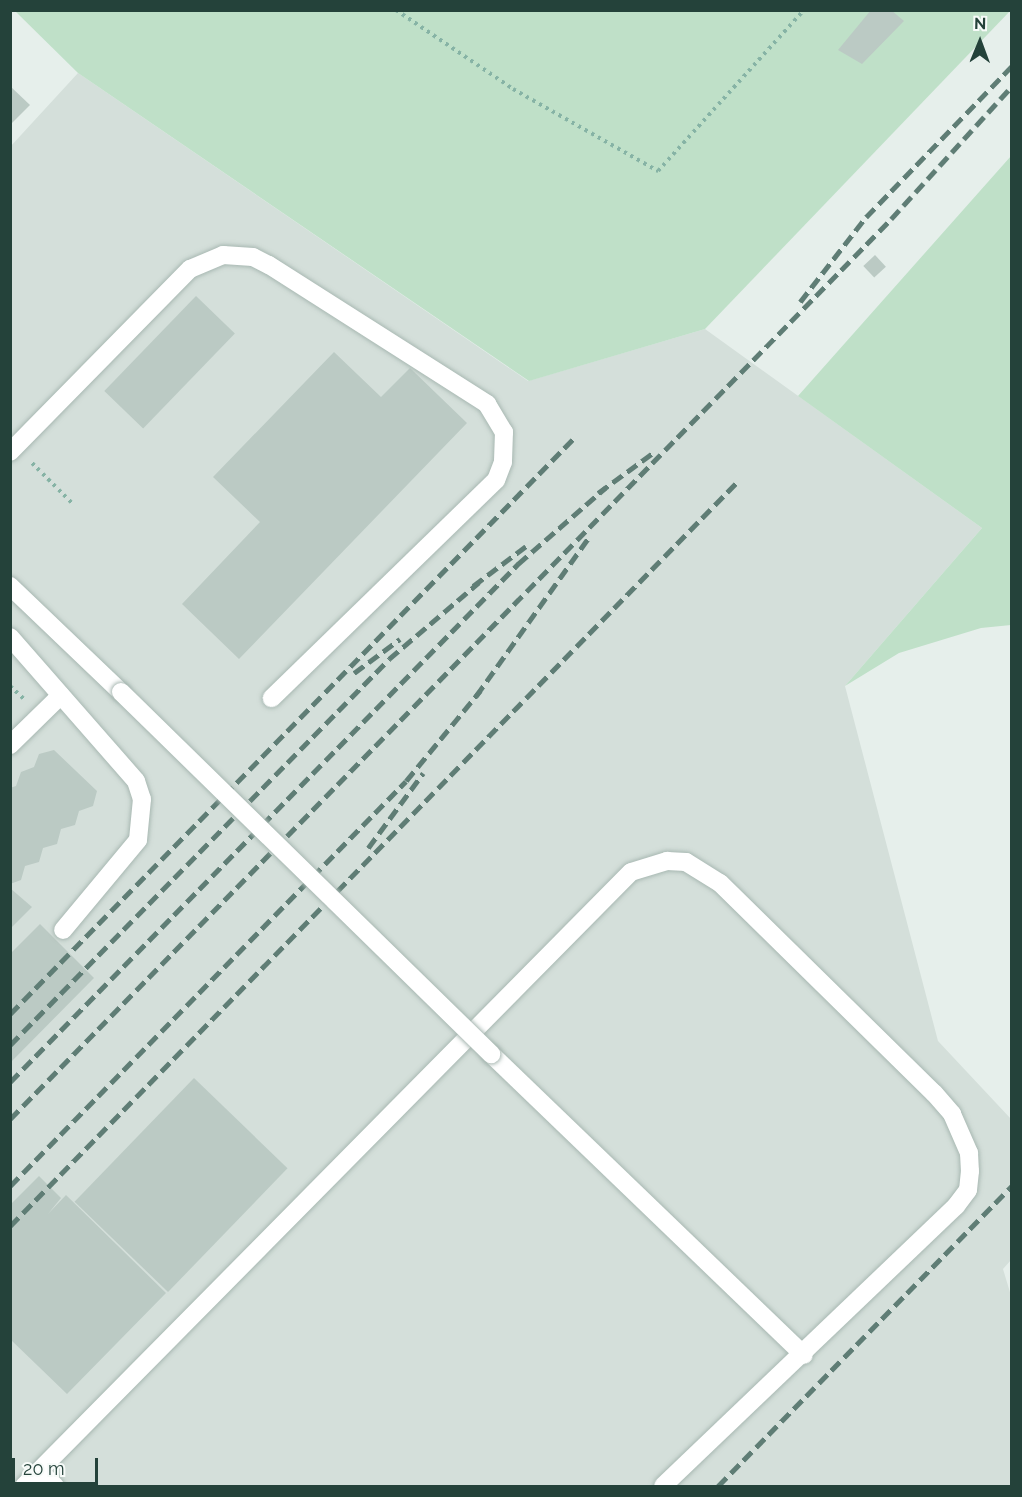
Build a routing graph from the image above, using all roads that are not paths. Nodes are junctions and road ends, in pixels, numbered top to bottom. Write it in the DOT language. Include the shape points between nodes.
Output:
graph roads {
  1 [pos="19,455"];
  2 [pos="10,586"];
  3 [pos="10,636"];
  4 [pos="61,695"];
  5 [pos="272,698"];
  6 [pos="10,745"];
  7 [pos="63,930"];
  8 [pos="804,1355"];
  9 [pos="39,1471"];
  10 [pos="24,1486"];
  11 [pos="55,1486"];
  12 [pos="663,1486"];
  1 -- 5 [label="lane" via="190,269 223,255 253,257 269,265 487,404 504,432 505,447 496,480"];
  2 -- 8 [label="lane, bridge"];
  3 -- 4 [label="lane"];
  4 -- 6 [label="lane"];
  4 -- 7 [label="lane" via="136,781 143,816 138,840 126,859"];
  8 -- 9 [label="lane" via="956,1206 968,1190 969,1153 952,1114 934,1093 720,883 686,862 645,864 622,880"];
  8 -- 12 [label="lane"];
  9 -- 10 [label="lane"];
  9 -- 11 [label="lane"];
}
